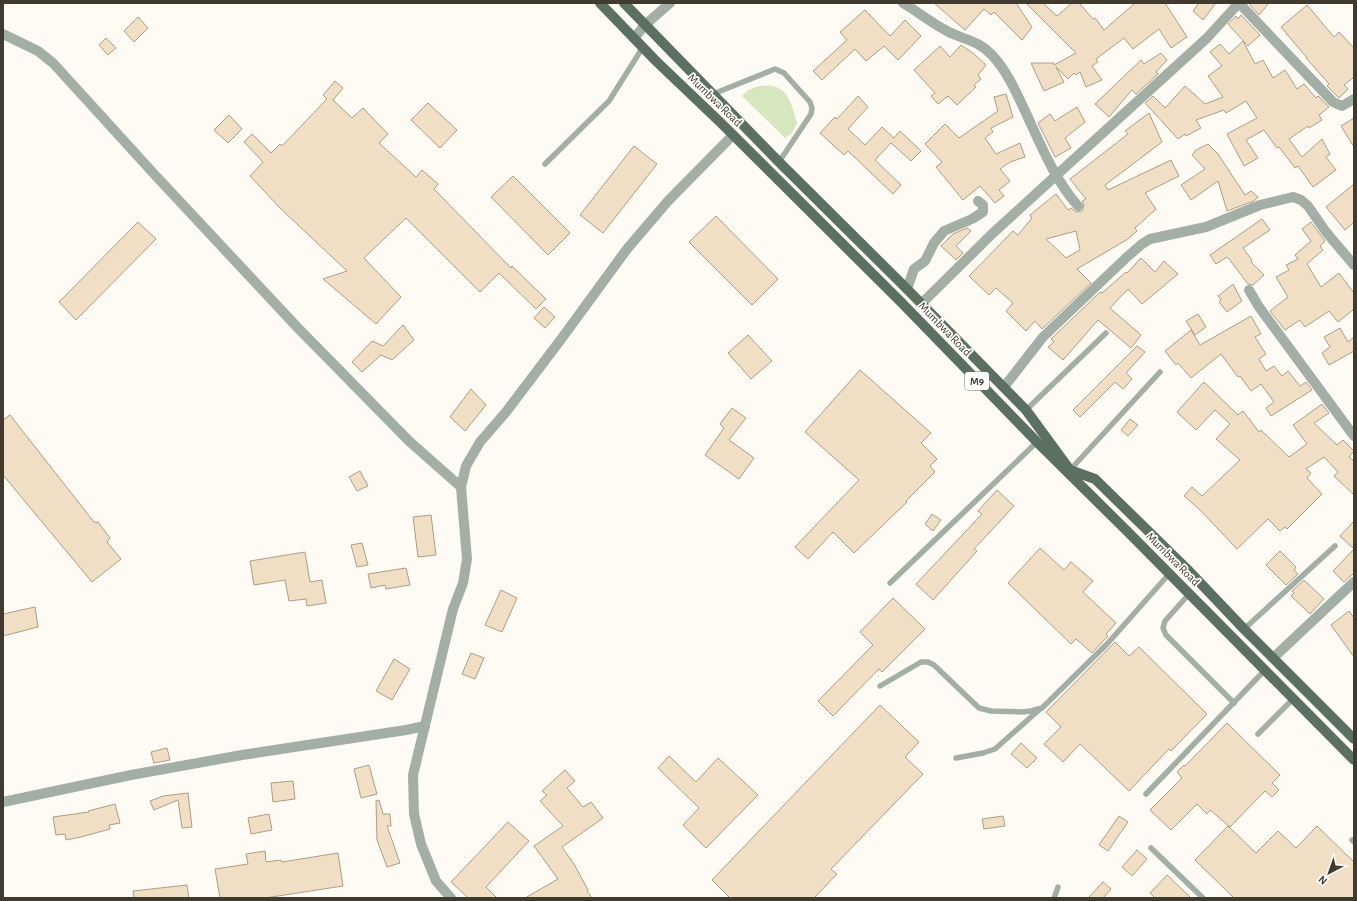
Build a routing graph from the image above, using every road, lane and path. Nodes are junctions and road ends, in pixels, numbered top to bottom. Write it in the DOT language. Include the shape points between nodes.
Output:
graph roads {
  1 [pos="600,3"];
  2 [pos="624,3"];
  3 [pos="670,3"];
  4 [pos="903,3"];
  5 [pos="646,24"];
  6 [pos="3,34"];
  7 [pos="634,38"];
  8 [pos="643,47"];
  9 [pos="713,94"];
  10 [pos="1354,99"];
  11 [pos="733,135"];
  12 [pos="779,162"];
  13 [pos="545,164"];
  14 [pos="1057,176"];
  15 [pos="978,201"];
  16 [pos="1078,206"];
  17 [pos="1354,265"];
  18 [pos="907,289"];
  19 [pos="1249,290"];
  20 [pos="921,304"];
  21 [pos="1106,333"];
  22 [pos="1160,372"];
  23 [pos="1004,387"];
  24 [pos="1026,410"];
  25 [pos="1354,436"];
  26 [pos="1037,442"];
  27 [pos="1070,470"];
  28 [pos="461,487"];
  29 [pos="1335,546"];
  30 [pos="1169,574"];
  31 [pos="1354,582"];
  32 [pos="890,583"];
  33 [pos="1189,594"];
  34 [pos="1244,629"];
  35 [pos="1273,658"];
  36 [pos="1265,670"];
  37 [pos="880,686"];
  38 [pos="1293,699"];
  39 [pos="1234,703"];
  40 [pos="1042,708"];
  41 [pos="425,726"];
  42 [pos="1258,734"];
  43 [pos="1354,739"];
  44 [pos="956,758"];
  45 [pos="1354,760"];
  46 [pos="1146,794"];
  47 [pos="3,802"];
  48 [pos="1151,848"];
  49 [pos="1058,887"];
  50 [pos="451,898"];
  51 [pos="1054,898"];
  52 [pos="1203,898"];
  1 -- 7 [label="main road, Mumbwa Road / M9"];
  2 -- 5 [label="main road, Mumbwa Road / M9"];
  3 -- 5 [label="street"];
  4 -- 14 [label="street" via="945,30 982,46 992,54 1015,91"];
  5 -- 7 [label="street"];
  5 -- 9 [label="main road, Mumbwa Road / M9"];
  6 -- 28 [label="street" via="38,51 53,63 297,327 409,441"];
  7 -- 8 [label="main road, Mumbwa Road / M9"];
  8 -- 11 [label="main road, Mumbwa Road / M9"];
  8 -- 13 [label="lane" via="609,101"];
  9 -- 12 [label="main road, Mumbwa Road / M9"];
  9 -- 12 [label="lane" via="775,69 784,73 810,102 812,108 811,114"];
  10 -- 14 [label="street" via="1342,106 1333,102 1239,3 1207,38"];
  11 -- 26 [label="main road, Mumbwa Road / M9"];
  11 -- 28 [label="street" via="668,201 627,249 506,412 480,442 466,466"];
  12 -- 18 [label="main road, Mumbwa Road / M9"];
  14 -- 16 [label="street" via="1066,193"];
  14 -- 20 [label="street"];
  15 -- 18 [label="street" via="983,205 983,212 944,231 934,243 925,261 914,269"];
  17 -- 23 [label="street" via="1308,206 1293,197 1260,205 1206,228 1150,239 1122,262 1044,337"];
  18 -- 20 [label="main road, Mumbwa Road / M9"];
  19 -- 25 [label="street"];
  20 -- 23 [label="main road, Mumbwa Road / M9"];
  21 -- 24 [label="lane"];
  22 -- 27 [label="lane"];
  23 -- 24 [label="main road, Mumbwa Road / M9"];
  24 -- 27 [label="main road, Mumbwa Road / M9"];
  26 -- 30 [label="main road, Mumbwa Road / M9"];
  26 -- 32 [label="lane"];
  27 -- 34 [label="main road, Mumbwa Road" via="1094,479 1187,569"];
  28 -- 41 [label="street" via="467,559"];
  29 -- 34 [label="lane"];
  30 -- 33 [label="main road, Mumbwa Road / M9"];
  30 -- 40 [label="lane" via="1108,643"];
  31 -- 35 [label="street"];
  33 -- 36 [label="main road, Mumbwa Road / M9"];
  33 -- 39 [label="lane" via="1165,621 1162,628"];
  34 -- 35 [label="main road, Mumbwa Road"];
  35 -- 43 [label="main road, Mumbwa Road"];
  36 -- 38 [label="main road, Mumbwa Road / M9"];
  36 -- 39 [label="lane"];
  37 -- 40 [label="lane" via="921,662 928,662 980,708 1022,712"];
  38 -- 42 [label="lane"];
  38 -- 45 [label="main road, Mumbwa Road / M9"];
  39 -- 46 [label="lane"];
  40 -- 44 [label="lane" via="995,749"];
  41 -- 47 [label="street" via="242,754"];
  41 -- 50 [label="street" via="413,775 414,814 421,844 436,881"];
  48 -- 52 [label="lane"];
  49 -- 51 [label="lane"];
}
